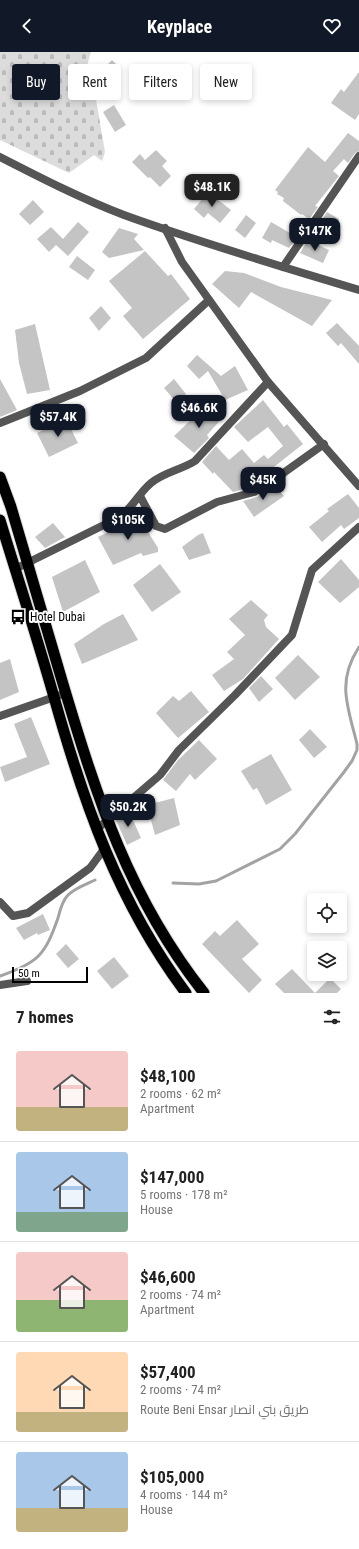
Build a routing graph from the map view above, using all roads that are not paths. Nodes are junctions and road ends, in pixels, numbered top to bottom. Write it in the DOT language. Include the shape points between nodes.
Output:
graph roads {
  1 [pos="359,156"];
  2 [pos="0,157"];
  3 [pos="165,228"];
  4 [pos="283,267"];
  5 [pos="359,290"];
  6 [pos="209,300"];
  7 [pos="268,382"];
  8 [pos="0,423"];
  9 [pos="324,444"];
  10 [pos="0,478"];
  11 [pos="359,486"];
  12 [pos="140,496"];
  13 [pos="0,520"];
  14 [pos="359,526"];
  15 [pos="27,563"];
  16 [pos="15,569"];
  17 [pos="66,693"];
  18 [pos="54,696"];
  19 [pos="0,716"];
  20 [pos="107,822"];
  21 [pos="96,830"];
  22 [pos="104,849"];
  23 [pos="0,902"];
  24 [pos="27,981"];
  25 [pos="0,985"];
  26 [pos="186,993"];
  27 [pos="204,993"];
  1 -- 4 [label="street"];
  2 -- 3 [label="street" via="70,192 124,215"];
  3 -- 4 [label="street"];
  3 -- 6 [label="street" via="182,262"];
  4 -- 5 [label="street"];
  6 -- 7 [label="street"];
  6 -- 8 [label="street" via="146,358 80,392"];
  7 -- 9 [label="street"];
  7 -- 12 [label="street" via="195,461 158,478"];
  9 -- 11 [label="street"];
  9 -- 12 [label="street" via="254,492 214,504 165,529 156,526"];
  10 -- 15 [label="highway"];
  12 -- 15 [label="street" via="114,522"];
  13 -- 16 [label="highway"];
  14 -- 20 [label="street" via="312,570 292,635 179,750 160,774"];
  15 -- 16 [label="street"];
  15 -- 17 [label="highway"];
  16 -- 18 [label="highway"];
  17 -- 18 [label="street"];
  17 -- 20 [label="highway" via="91,780"];
  18 -- 19 [label="street"];
  18 -- 21 [label="highway" via="71,759"];
  20 -- 21 [label="street"];
  20 -- 27 [label="highway" via="145,904 174,952"];
  21 -- 22 [label="highway"];
  22 -- 23 [label="street" via="90,868 28,913 13,916"];
  22 -- 26 [label="highway" via="138,918"];
  24 -- 25 [label="street"];
}
